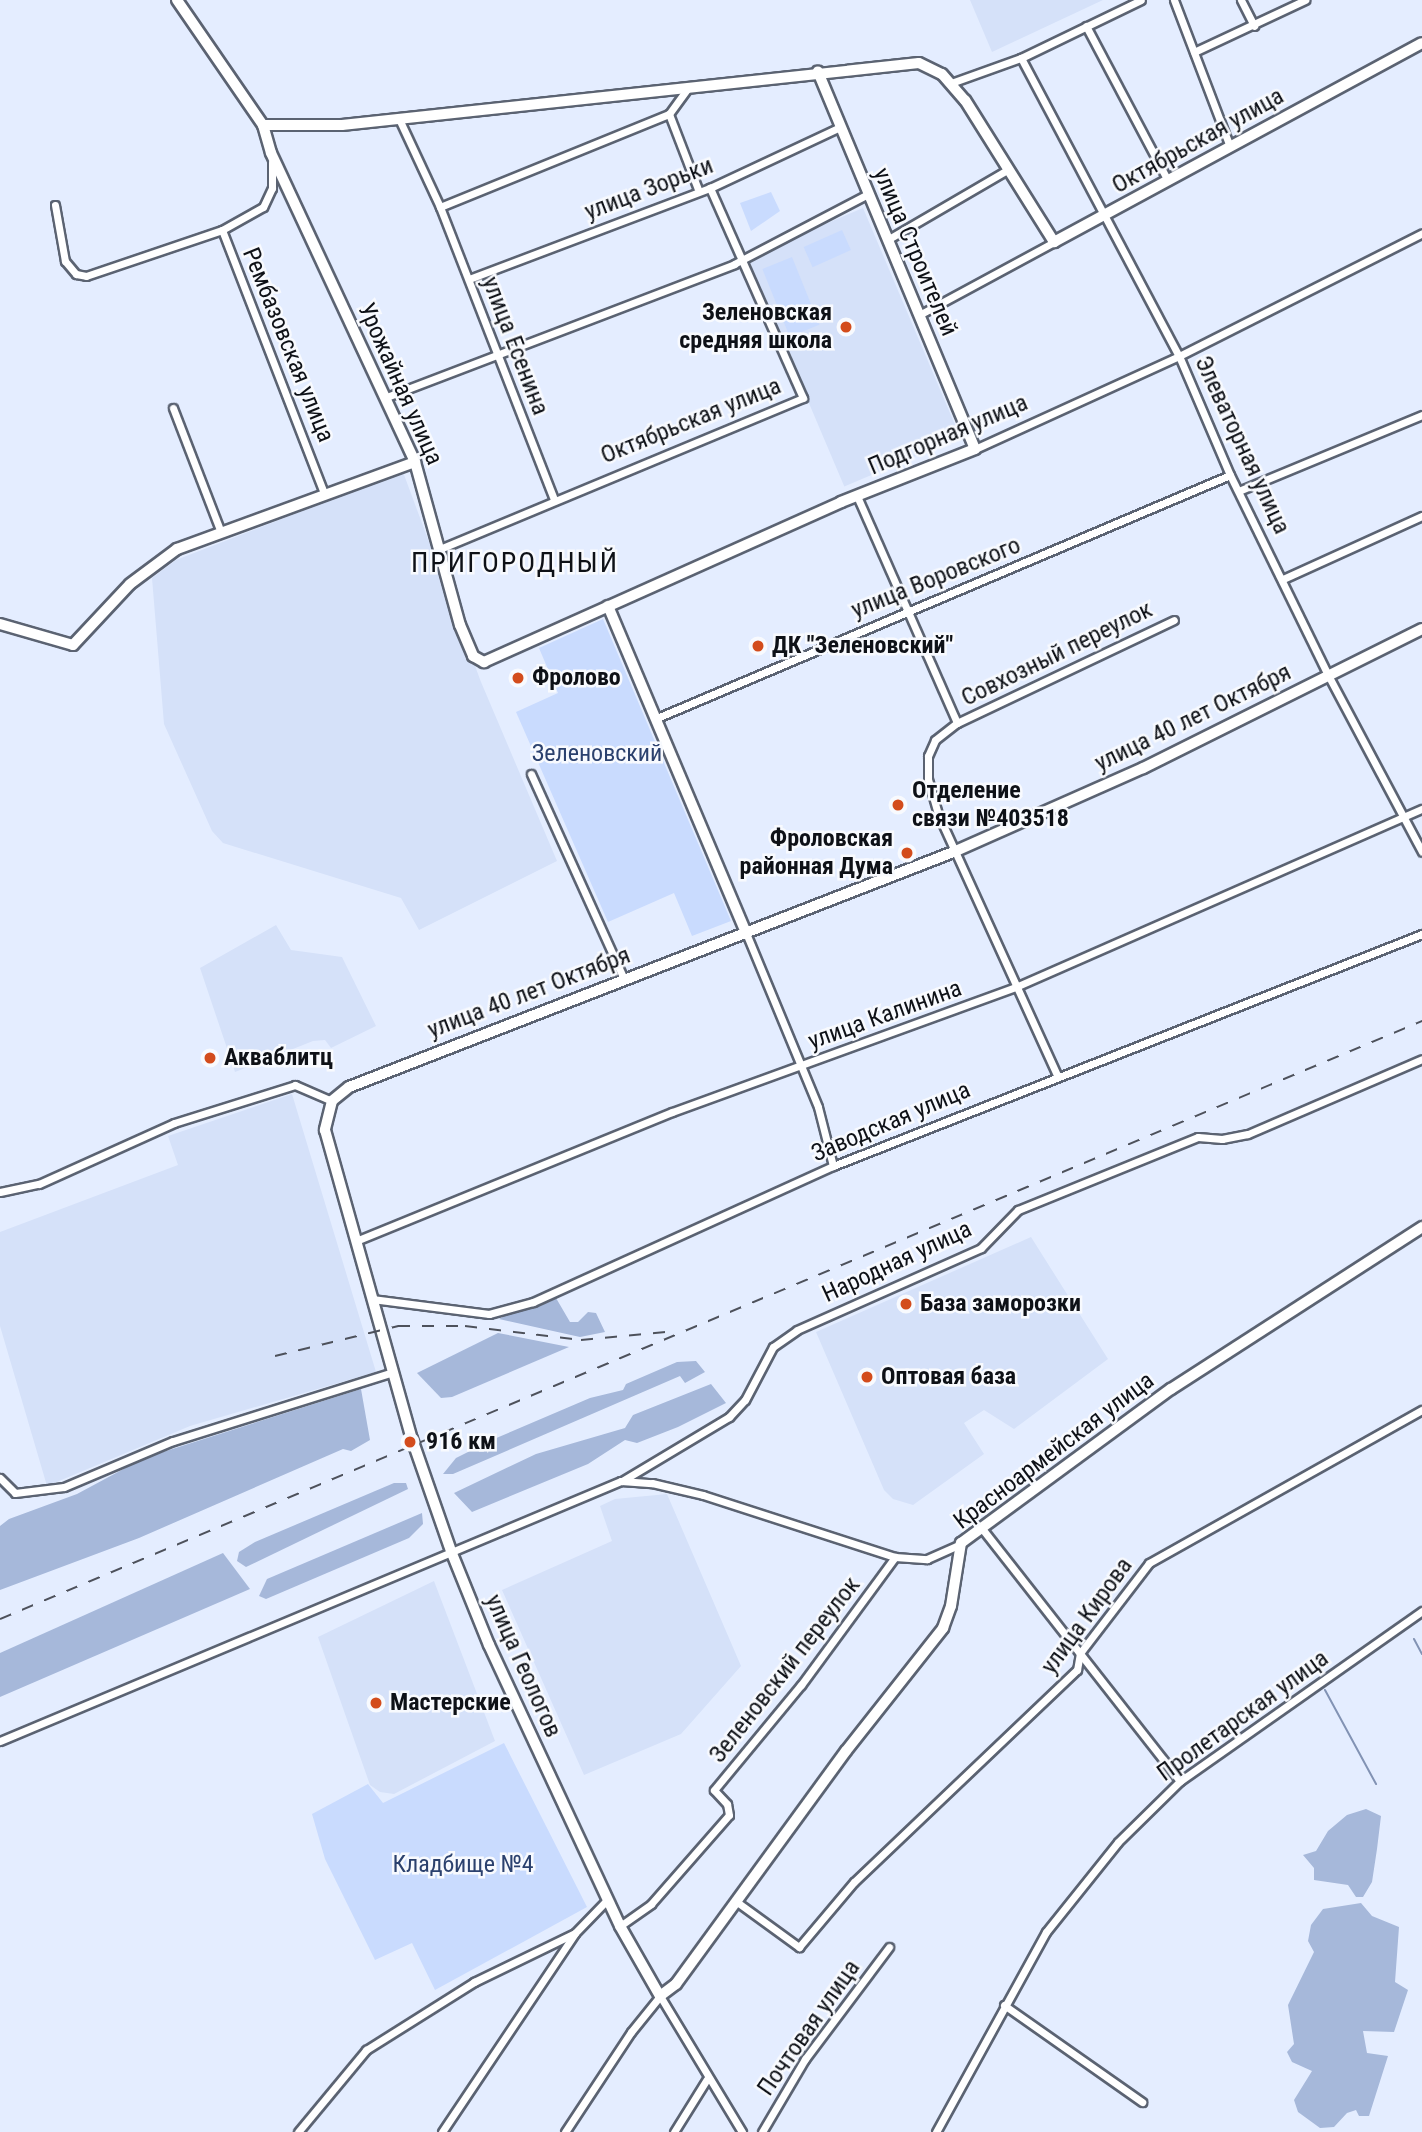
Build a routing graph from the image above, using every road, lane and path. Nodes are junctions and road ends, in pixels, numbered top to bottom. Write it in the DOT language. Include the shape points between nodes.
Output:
graph roads {
  1 [pos="177,0"];
  2 [pos="1141,0"];
  3 [pos="1174,0"];
  4 [pos="1241,0"];
  5 [pos="1305,0"];
  6 [pos="1086,26"];
  7 [pos="1254,26"];
  8 [pos="1422,43"];
  9 [pos="1194,52"];
  10 [pos="1021,58"];
  11 [pos="818,71"];
  12 [pos="951,83"];
  13 [pos="690,85"];
  14 [pos="669,114"];
  15 [pos="400,119"];
  16 [pos="263,125"];
  17 [pos="840,127"];
  18 [pos="1230,147"];
  19 [pos="271,153"];
  20 [pos="1009,169"];
  21 [pos="1168,181"];
  22 [pos="710,188"];
  23 [pos="698,189"];
  24 [pos="868,194"];
  25 [pos="55,205"];
  26 [pos="440,207"];
  27 [pos="1104,217"];
  28 [pos="222,230"];
  29 [pos="1422,233"];
  30 [pos="887,240"];
  31 [pos="1054,242"];
  32 [pos="742,256"];
  33 [pos="469,279"];
  34 [pos="919,315"];
  35 [pos="499,356"];
  36 [pos="1179,356"];
  37 [pos="384,398"];
  38 [pos="173,408"];
  39 [pos="1422,415"];
  40 [pos="975,449"];
  41 [pos="415,462"];
  42 [pos="1230,475"];
  43 [pos="1241,490"];
  44 [pos="324,493"];
  45 [pos="857,496"];
  46 [pos="554,499"];
  47 [pos="1422,516"];
  48 [pos="220,530"];
  49 [pos="440,549"];
  50 [pos="1283,579"];
  51 [pos="608,606"];
  52 [pos="907,612"];
  53 [pos="1174,620"];
  54 [pos="0,624"];
  55 [pos="1422,629"];
  56 [pos="484,662"];
  57 [pos="1328,675"];
  58 [pos="657,718"];
  59 [pos="957,723"];
  60 [pos="531,774"];
  61 [pos="1422,809"];
  62 [pos="1405,817"];
  63 [pos="956,851"];
  64 [pos="1422,852"];
  65 [pos="746,933"];
  66 [pos="1422,934"];
  67 [pos="624,979"];
  68 [pos="1018,986"];
  69 [pos="1422,1059"];
  70 [pos="802,1066"];
  71 [pos="1057,1075"];
  72 [pos="332,1101"];
  73 [pos="833,1166"];
  74 [pos="0,1192"];
  75 [pos="1422,1227"];
  76 [pos="356,1241"];
  77 [pos="372,1299"];
  78 [pos="393,1372"];
  79 [pos="1422,1410"];
  80 [pos="0,1478"];
  81 [pos="621,1482"];
  82 [pos="980,1526"];
  83 [pos="961,1543"];
  84 [pos="451,1552"];
  85 [pos="895,1557"];
  86 [pos="1422,1611"];
  87 [pos="1080,1653"];
  88 [pos="0,1741"];
  89 [pos="1180,1781"];
  90 [pos="608,1899"];
  91 [pos="737,1902"];
  92 [pos="620,1926"];
  93 [pos="575,1933"];
  94 [pos="889,1947"];
  95 [pos="660,1996"];
  96 [pos="1004,2004"];
  97 [pos="706,2079"];
  98 [pos="1142,2102"];
  99 [pos="298,2132"];
  100 [pos="442,2132"];
  101 [pos="565,2132"];
  102 [pos="674,2132"];
  103 [pos="742,2132"];
  104 [pos="762,2132"];
  105 [pos="936,2132"];
  1 -- 16 [label="street, Урожайная улица"];
  2 -- 6 [label="street"];
  3 -- 9 [label="street"];
  4 -- 7 [label="street"];
  5 -- 7 [label="street"];
  6 -- 10 [label="street"];
  6 -- 21 [label="street"];
  7 -- 9 [label="street"];
  8 -- 18 [label="street, Октябрьская улица"];
  9 -- 18 [label="street"];
  10 -- 12 [label="street"];
  10 -- 27 [label="street, Элеваторная улица"];
  11 -- 12 [label="street" via="906,62 930,67"];
  11 -- 13 [label="street"];
  11 -- 17 [label="street, улица Строителей"];
  12 -- 20 [label="street"];
  13 -- 14 [label="street"];
  13 -- 15 [label="street"];
  14 -- 23 [label="street"];
  14 -- 26 [label="street"];
  15 -- 16 [label="street"];
  15 -- 26 [label="street, улица Есенина"];
  16 -- 19 [label="street, Урожайная улица"];
  17 -- 22 [label="street, улица Зорьки"];
  17 -- 24 [label="street, улица Строителей"];
  18 -- 21 [label="street, Октябрьская улица"];
  19 -- 28 [label="street, Рембазовская улица" via="272,188 263,207"];
  19 -- 37 [label="street, Урожайная улица"];
  20 -- 30 [label="street"];
  20 -- 31 [label="street"];
  21 -- 27 [label="street, Октябрьская улица"];
  22 -- 23 [label="street, улица Зорьки"];
  22 -- 32 [label="street"];
  23 -- 33 [label="street, улица Зорьки"];
  24 -- 30 [label="street, улица Строителей"];
  24 -- 32 [label="street"];
  25 -- 28 [label="street" via="65,261 86,276"];
  26 -- 33 [label="street, улица Есенина"];
  27 -- 31 [label="street, Октябрьская улица"];
  27 -- 36 [label="street, Элеваторная улица"];
  28 -- 44 [label="street, Рембазовская улица"];
  29 -- 36 [label="street, Подгорная улица"];
  30 -- 34 [label="street, улица Строителей"];
  31 -- 34 [label="street, Октябрьская улица"];
  32 -- 35 [label="street" via="698,279"];
  32 -- 46 [label="street, Октябрьская улица" via="803,398"];
  33 -- 35 [label="street, улица Есенина"];
  34 -- 40 [label="street, улица Строителей"];
  35 -- 37 [label="street"];
  35 -- 46 [label="street, улица Есенина"];
  36 -- 40 [label="street, Подгорная улица"];
  36 -- 42 [label="street, Элеваторная улица"];
  37 -- 41 [label="street, Урожайная улица"];
  38 -- 48 [label="street"];
  39 -- 43 [label="street"];
  40 -- 45 [label="street, Подгорная улица"];
  41 -- 44 [label="street"];
  41 -- 49 [label="street, Урожайная улица"];
  42 -- 43 [label="street, Элеваторная улица"];
  42 -- 52 [label="street, улица Воровского"];
  43 -- 50 [label="street, Элеваторная улица"];
  44 -- 48 [label="street"];
  45 -- 51 [label="street, Подгорная улица"];
  45 -- 52 [label="street, Совхозный переулок"];
  46 -- 49 [label="street, Октябрьская улица"];
  47 -- 50 [label="street"];
  48 -- 54 [label="street" via="153,565 73,645"];
  49 -- 56 [label="street, Урожайная улица" via="460,625 474,656"];
  50 -- 57 [label="street, Элеваторная улица"];
  51 -- 56 [label="street, Подгорная улица"];
  51 -- 58 [label="street"];
  52 -- 58 [label="street, улица Воровского"];
  52 -- 59 [label="street, Совхозный переулок"];
  53 -- 59 [label="street, Совхозный переулок"];
  55 -- 57 [label="street, улица 40 лет Октября"];
  57 -- 62 [label="street, Элеваторная улица"];
  57 -- 63 [label="street, улица 40 лет Октября" via="1143,768"];
  58 -- 65 [label="street"];
  59 -- 63 [label="street, Совхозный переулок" via="935,740 927,766 931,793"];
  60 -- 67 [label="street"];
  61 -- 62 [label="street, улица Калинина"];
  62 -- 64 [label="street, Элеваторная улица"];
  62 -- 68 [label="street, улица Калинина"];
  63 -- 65 [label="street, улица 40 лет Октября"];
  63 -- 68 [label="street, Совхозный переулок"];
  65 -- 67 [label="street, улица 40 лет Октября"];
  65 -- 70 [label="street"];
  66 -- 71 [label="street, Заводская улица"];
  67 -- 72 [label="street, улица 40 лет Октября" via="410,1061 349,1087"];
  68 -- 70 [label="street, улица Калинина"];
  68 -- 71 [label="street, Совхозный переулок"];
  69 -- 81 [label="street, Народная улица" via="1248,1134 1198,1137 1018,1210 981,1248 797,1330 773,1347 745,1400 729,1417"];
  70 -- 73 [label="street"];
  70 -- 76 [label="street, улица Калинина" via="672,1112"];
  71 -- 73 [label="street, Заводская улица"];
  72 -- 74 [label="street" via="295,1085 174,1122 39,1184"];
  72 -- 76 [label="street" via="327,1141"];
  73 -- 77 [label="street, Заводская улица" via="533,1302 489,1314"];
  75 -- 82 [label="street, Красноармейская улица" via="1171,1389"];
  76 -- 77 [label="street"];
  77 -- 78 [label="street"];
  78 -- 80 [label="street" via="173,1441 64,1488 15,1493"];
  78 -- 84 [label="street, улица Геологов"];
  79 -- 87 [label="street, улица Кирова" via="1149,1563"];
  81 -- 84 [label="street, Зеленовский переулок"];
  81 -- 85 [label="street, Зеленовский переулок" via="704,1494"];
  82 -- 83 [label="street, Красноармейская улица"];
  82 -- 87 [label="street"];
  83 -- 85 [label="street, Зеленовский переулок" via="927,1559"];
  83 -- 91 [label="street, Красноармейская улица" via="943,1628 846,1751"];
  84 -- 88 [label="street, Зеленовский переулок"];
  84 -- 90 [label="street, улица Геологов" via="489,1645"];
  85 -- 92 [label="street, Зеленовский переулок" via="801,1685 714,1790 727,1804 729,1815 652,1904"];
  86 -- 89 [label="street, Пролетарская улица"];
  87 -- 89 [label="street"];
  87 -- 91 [label="street, улица Кирова" via="1077,1671 854,1882 799,1947"];
  89 -- 96 [label="street, Пролетарская улица" via="1118,1842 1045,1932"];
  90 -- 92 [label="street, улица Геологов"];
  90 -- 93 [label="street"];
  91 -- 95 [label="street, Красноармейская улица" via="676,1984"];
  92 -- 95 [label="street, улица Геологов"];
  93 -- 99 [label="street" via="474,1982 366,2050"];
  93 -- 100 [label="street"];
  94 -- 104 [label="street, Почтовая улица" via="805,2059"];
  95 -- 97 [label="street"];
  95 -- 101 [label="street"];
  96 -- 98 [label="street"];
  96 -- 105 [label="street, Пролетарская улица"];
  97 -- 102 [label="street"];
  97 -- 103 [label="street"];
}
